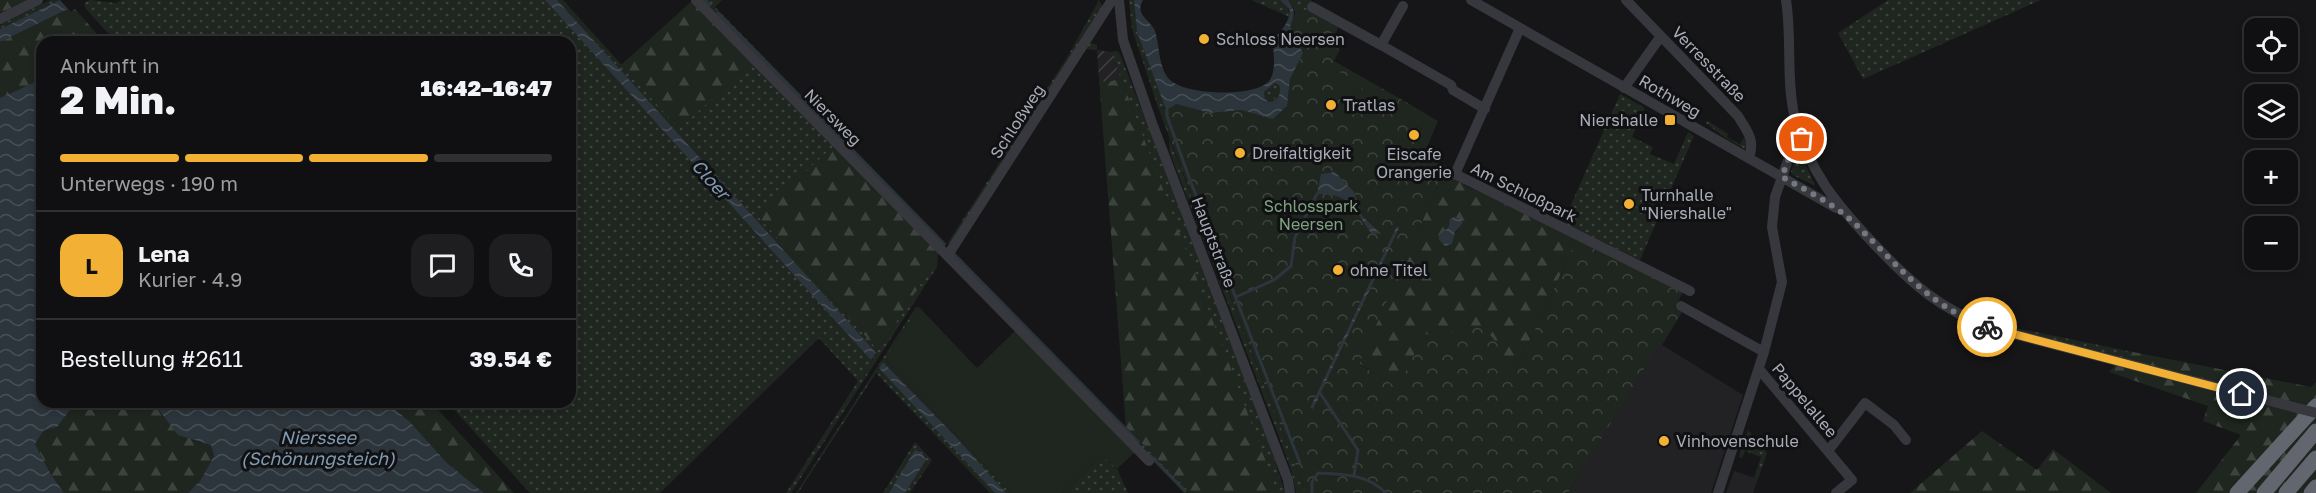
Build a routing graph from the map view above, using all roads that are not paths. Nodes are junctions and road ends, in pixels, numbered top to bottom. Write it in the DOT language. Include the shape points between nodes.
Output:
graph roads {
  1 [pos="38,0"];
  2 [pos="696,0"];
  3 [pos="1471,0"];
  4 [pos="1626,0"];
  5 [pos="1786,0"];
  6 [pos="1114,2"];
  7 [pos="1403,6"];
  8 [pos="1312,7"];
  9 [pos="0,19"];
  10 [pos="1520,28"];
  11 [pos="1661,36"];
  12 [pos="1381,45"];
  13 [pos="1624,88"];
  14 [pos="1485,109"];
  15 [pos="1799,129"];
  16 [pos="1749,159"];
  17 [pos="1782,177"];
  18 [pos="1852,221"];
  19 [pos="948,255"];
  20 [pos="1690,291"];
  21 [pos="1681,306"];
  22 [pos="1764,352"];
  23 [pos="1759,369"];
  24 [pos="2316,405"];
  25 [pos="2316,413"];
  26 [pos="2316,431"];
  27 [pos="1906,440"];
  28 [pos="1828,451"];
  29 [pos="2316,458"];
  30 [pos="1149,461"];
  31 [pos="2316,487"];
  32 [pos="1290,493"];
  33 [pos="1718,493"];
  34 [pos="1836,493"];
  35 [pos="2237,493"];
  36 [pos="2262,493"];
  37 [pos="2286,493"];
  38 [pos="2311,493"];
  1 -- 9 [label="street"];
  2 -- 19 [label="street, Niersweg"];
  3 -- 10 [label="street, Rothweg"];
  4 -- 11 [label="street, Verresstraße"];
  5 -- 15 [label="street" via="1790,87"];
  6 -- 19 [label="street, Schloßweg"];
  6 -- 32 [label="street, Hauptstraße" via="1152,123"];
  7 -- 12 [label="street"];
  8 -- 12 [label="street"];
  10 -- 13 [label="street, Rothweg"];
  10 -- 14 [label="street, Am Schloßpark"];
  11 -- 13 [label="street"];
  11 -- 16 [label="street, Verresstraße" via="1738,116 1753,145"];
  12 -- 14 [label="street"];
  13 -- 16 [label="street, Rothweg"];
  14 -- 20 [label="street, Am Schloßpark" via="1455,174"];
  15 -- 17 [label="street, Pappelallee"];
  15 -- 18 [label="street" via="1822,184"];
  16 -- 17 [label="street, Rothweg"];
  17 -- 18 [label="street, Rothweg"];
  17 -- 22 [label="street, Pappelallee" via="1772,227 1782,282"];
  18 -- 25 [label="street, bridge" via="1922,292 1969,320"];
  19 -- 30 [label="street, Niersweg"];
  21 -- 22 [label="street, Pappelallee"];
  22 -- 23 [label="street, Pappelallee"];
  23 -- 28 [label="street, Pappelallee"];
  23 -- 33 [label="street, Pappelallee"];
  24 -- 35 [label="highway"];
  26 -- 36 [label="highway"];
  27 -- 28 [label="street, Pappelallee" via="1894,425 1865,403"];
  28 -- 34 [label="street, Pappelallee" via="1852,480"];
  29 -- 37 [label="highway"];
  31 -- 38 [label="highway"];
}
